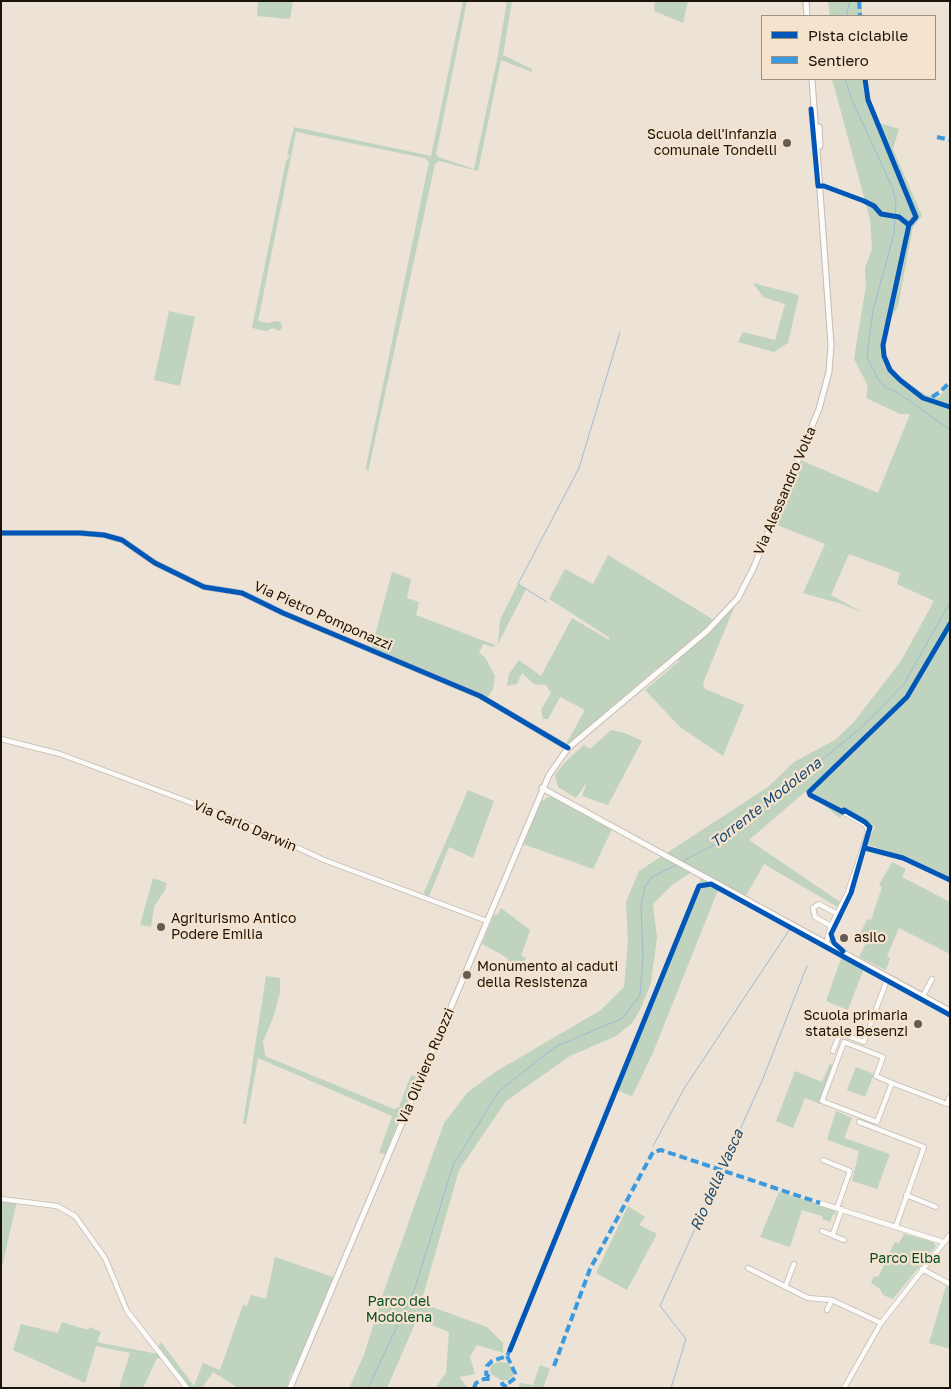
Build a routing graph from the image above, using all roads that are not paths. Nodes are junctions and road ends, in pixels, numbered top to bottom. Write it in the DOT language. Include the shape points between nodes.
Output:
graph roads {
  1 [pos="806,1"];
  2 [pos="807,15"];
  3 [pos="812,80"];
  4 [pos="1,533"];
  5 [pos="1,739"];
  6 [pos="568,748"];
  7 [pos="542,788"];
  8 [pos="843,812"];
  9 [pos="837,914"];
  10 [pos="487,921"];
  11 [pos="831,926"];
  12 [pos="826,943"];
  13 [pos="888,977"];
  14 [pos="932,979"];
  15 [pos="923,996"];
  16 [pos="950,1011"];
  17 [pos="833,1051"];
  18 [pos="892,1083"];
  19 [pos="950,1096"];
  20 [pos="948,1105"];
  21 [pos="859,1122"];
  22 [pos="823,1160"];
  23 [pos="906,1196"];
  24 [pos="1,1199"];
  25 [pos="820,1203"];
  26 [pos="936,1207"];
  27 [pos="839,1208"];
  28 [pos="896,1226"];
  29 [pos="822,1231"];
  30 [pos="833,1234"];
  31 [pos="950,1235"];
  32 [pos="844,1240"];
  33 [pos="943,1242"];
  34 [pos="794,1264"];
  35 [pos="748,1268"];
  36 [pos="922,1269"];
  37 [pos="950,1284"];
  38 [pos="785,1287"];
  39 [pos="832,1300"];
  40 [pos="827,1310"];
  41 [pos="882,1323"];
  42 [pos="187,1388"];
  43 [pos="290,1388"];
  44 [pos="844,1388"];
  1 -- 2 [label="street"];
  3 -- 6 [label="street, Via Alessandro Volta" via="820,140 818,157 830,329 829,372 819,409 738,598 717,622"];
  4 -- 6 [label="street, Via Pietro Pomponazzi" via="80,533 117,538 155,563 204,587 242,593 480,696"];
  5 -- 10 [label="street, Via Carlo Darwin" via="60,754 123,777 243,822 324,860"];
  6 -- 7 [label="street, Via Oliviero Ruozzi"];
  7 -- 10 [label="street, Via Oliviero Ruozzi"];
  7 -- 12 [label="street"];
  8 -- 9 [label="street" via="862,822 868,830 848,892"];
  9 -- 11 [label="street"];
  9 -- 11 [label="street" via="819,904 813,908 814,915"];
  10 -- 43 [label="street, Via Oliviero Ruozzi"];
  11 -- 12 [label="street"];
  12 -- 13 [label="street"];
  13 -- 15 [label="street"];
  13 -- 17 [label="street" via="864,1042 840,1033"];
  14 -- 15 [label="street"];
  15 -- 16 [label="street"];
  18 -- 18 [label="street" via="876,1076 883,1057 844,1042 822,1101 877,1122"];
  18 -- 20 [label="street"];
  19 -- 20 [label="street"];
  21 -- 23 [label="street" via="924,1146"];
  22 -- 27 [label="street" via="850,1171"];
  23 -- 26 [label="street"];
  23 -- 28 [label="street"];
  24 -- 42 [label="street" via="57,1206 75,1216 105,1258 127,1311"];
  25 -- 27 [label="street"];
  27 -- 28 [label="street"];
  27 -- 30 [label="street"];
  28 -- 33 [label="street"];
  29 -- 30 [label="street"];
  30 -- 32 [label="street"];
  31 -- 33 [label="street"];
  33 -- 36 [label="street"];
  34 -- 38 [label="street"];
  35 -- 38 [label="street"];
  36 -- 37 [label="street"];
  36 -- 41 [label="street"];
  38 -- 39 [label="street" via="808,1298"];
  39 -- 40 [label="street"];
  39 -- 41 [label="street"];
  41 -- 44 [label="street"];
}
